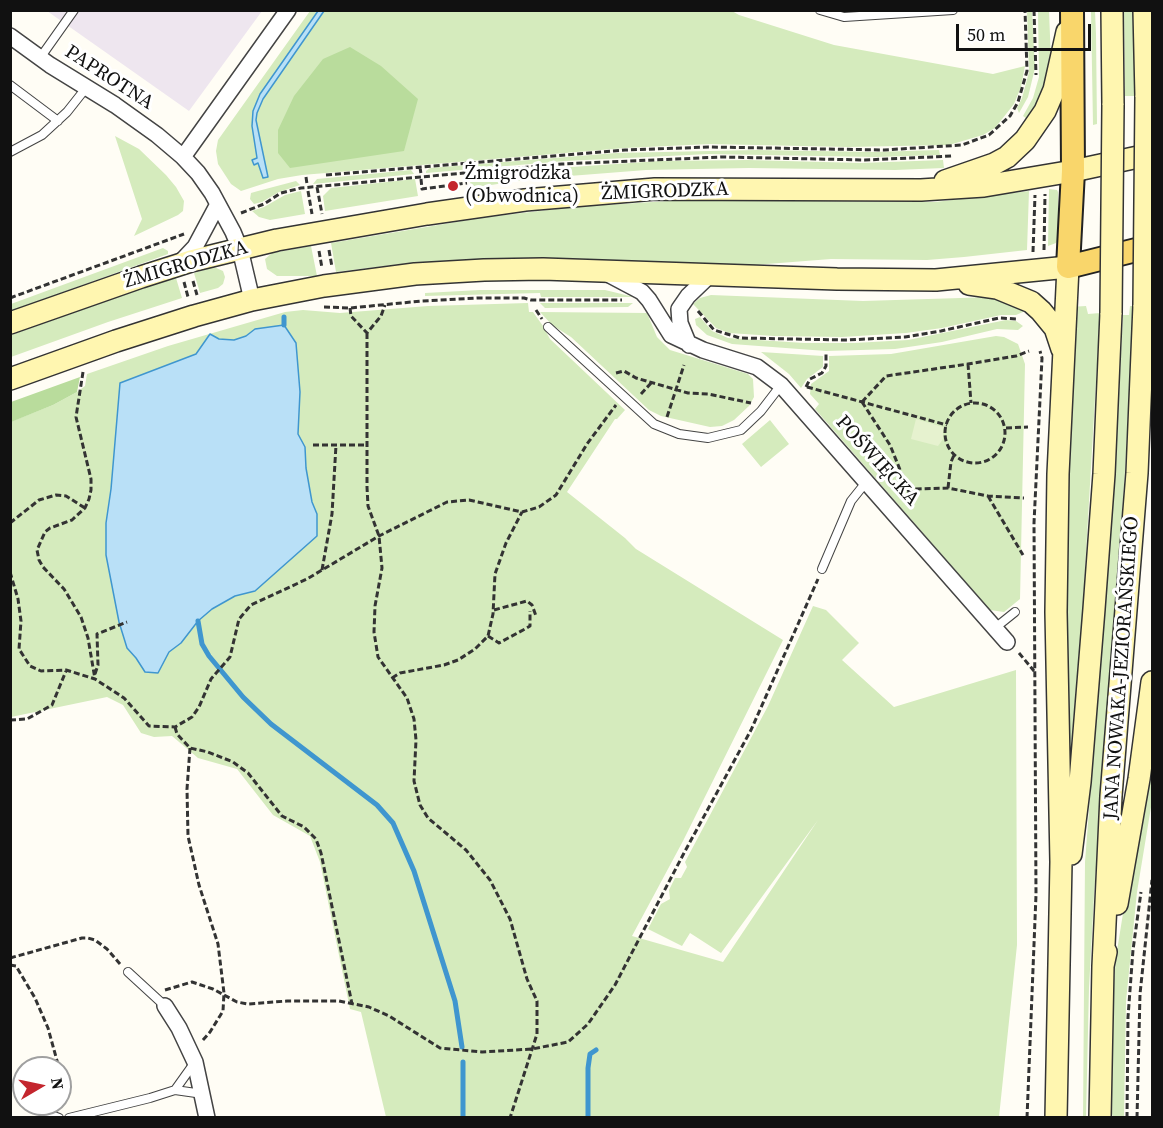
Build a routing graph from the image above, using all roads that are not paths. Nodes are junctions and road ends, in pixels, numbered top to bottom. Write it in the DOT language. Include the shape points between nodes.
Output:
graph roads {
  1 [pos="74,10"];
  2 [pos="288,10"];
  3 [pos="820,10"];
  4 [pos="953,10"];
  5 [pos="1112,10"];
  6 [pos="1144,10"];
  7 [pos="1072,12"];
  8 [pos="10,36"];
  9 [pos="40,58"];
  10 [pos="10,85"];
  11 [pos="86,88"];
  12 [pos="58,121"];
  13 [pos="10,152"];
  14 [pos="1152,154"];
  15 [pos="183,157"];
  16 [pos="1073,171"];
  17 [pos="921,190"];
  18 [pos="218,204"];
  19 [pos="1152,246"];
  20 [pos="240,249"];
  21 [pos="1068,267"];
  22 [pos="604,271"];
  23 [pos="184,272"];
  24 [pos="710,275"];
  25 [pos="936,280"];
  26 [pos="252,300"];
  27 [pos="10,323"];
  28 [pos="548,327"];
  29 [pos="689,345"];
  30 [pos="1064,354"];
  31 [pos="10,379"];
  32 [pos="781,385"];
  33 [pos="867,481"];
  34 [pos="822,569"];
  35 [pos="1015,612"];
  36 [pos="995,628"];
  37 [pos="1007,642"];
  38 [pos="1152,682"];
  39 [pos="1061,938"];
  40 [pos="1102,966"];
  41 [pos="128,972"];
  42 [pos="159,1000"];
  43 [pos="195,1062"];
  44 [pos="175,1090"];
  45 [pos="202,1094"];
  46 [pos="69,1118"];
  47 [pos="207,1118"];
  48 [pos="1056,1118"];
  49 [pos="1100,1118"];
  1 -- 9 [label="lane"];
  2 -- 15 [label="street"];
  3 -- 4 [label="lane" via="844,17"];
  5 -- 39 [label="street, JANA NOWAKA-JEZIORAŃSKIEGO, bridge" via="1111,314 1104,474 1083,748"];
  6 -- 40 [label="street, JANA NOWAKA-JEZIORAŃSKIEGO, bridge" via="1144,304 1137,473"];
  7 -- 16 [label="main road"];
  7 -- 17 [label="street" via="1054,90 1045,111 1022,143 994,164"];
  8 -- 9 [label="street, PAPROTNA"];
  9 -- 11 [label="street, PAPROTNA"];
  10 -- 12 [label="lane"];
  11 -- 12 [label="lane"];
  11 -- 15 [label="street, PAPROTNA"];
  12 -- 13 [label="lane" via="32,142"];
  14 -- 16 [label="street, ŻMIGRODZKA"];
  15 -- 18 [label="street, PAPROTNA"];
  16 -- 17 [label="street, ŻMIGRODZKA" via="984,186"];
  16 -- 21 [label="main road"];
  17 -- 20 [label="street, ŻMIGRODZKA" via="655,189 525,200 325,231"];
  18 -- 20 [label="street, PAPROTNA"];
  18 -- 23 [label="street"];
  19 -- 21 [label="main road"];
  20 -- 23 [label="street, ŻMIGRODZKA"];
  20 -- 26 [label="street, PAPROTNA"];
  21 -- 25 [label="street"];
  21 -- 30 [label="street"];
  22 -- 24 [label="street"];
  22 -- 26 [label="street" via="415,274"];
  22 -- 29 [label="street, POŚWIĘCKA" via="649,300 671,335"];
  23 -- 27 [label="street, ŻMIGRODZKA"];
  24 -- 25 [label="street"];
  24 -- 29 [label="street" via="679,309 678,317"];
  25 -- 30 [label="street" via="997,288 1030,302 1055,328"];
  26 -- 31 [label="street" via="116,341"];
  28 -- 32 [label="lane" via="654,424 679,434 708,438 741,430"];
  29 -- 32 [label="street, POŚWIĘCKA" via="757,367"];
  30 -- 39 [label="street" via="1056,612"];
  32 -- 33 [label="street, POŚWIĘCKA"];
  33 -- 34 [label="lane" via="851,501"];
  33 -- 36 [label="street, POŚWIĘCKA"];
  35 -- 36 [label="lane"];
  36 -- 37 [label="street, POŚWIĘCKA"];
  38 -- 40 [label="street" via="1119,897"];
  39 -- 48 [label="street"];
  40 -- 49 [label="street"];
  41 -- 42 [label="lane"];
  42 -- 43 [label="street" via="179,1028"];
  43 -- 44 [label="lane"];
  43 -- 45 [label="street"];
  44 -- 45 [label="lane"];
  44 -- 46 [label="lane"];
  45 -- 47 [label="street"];
}
